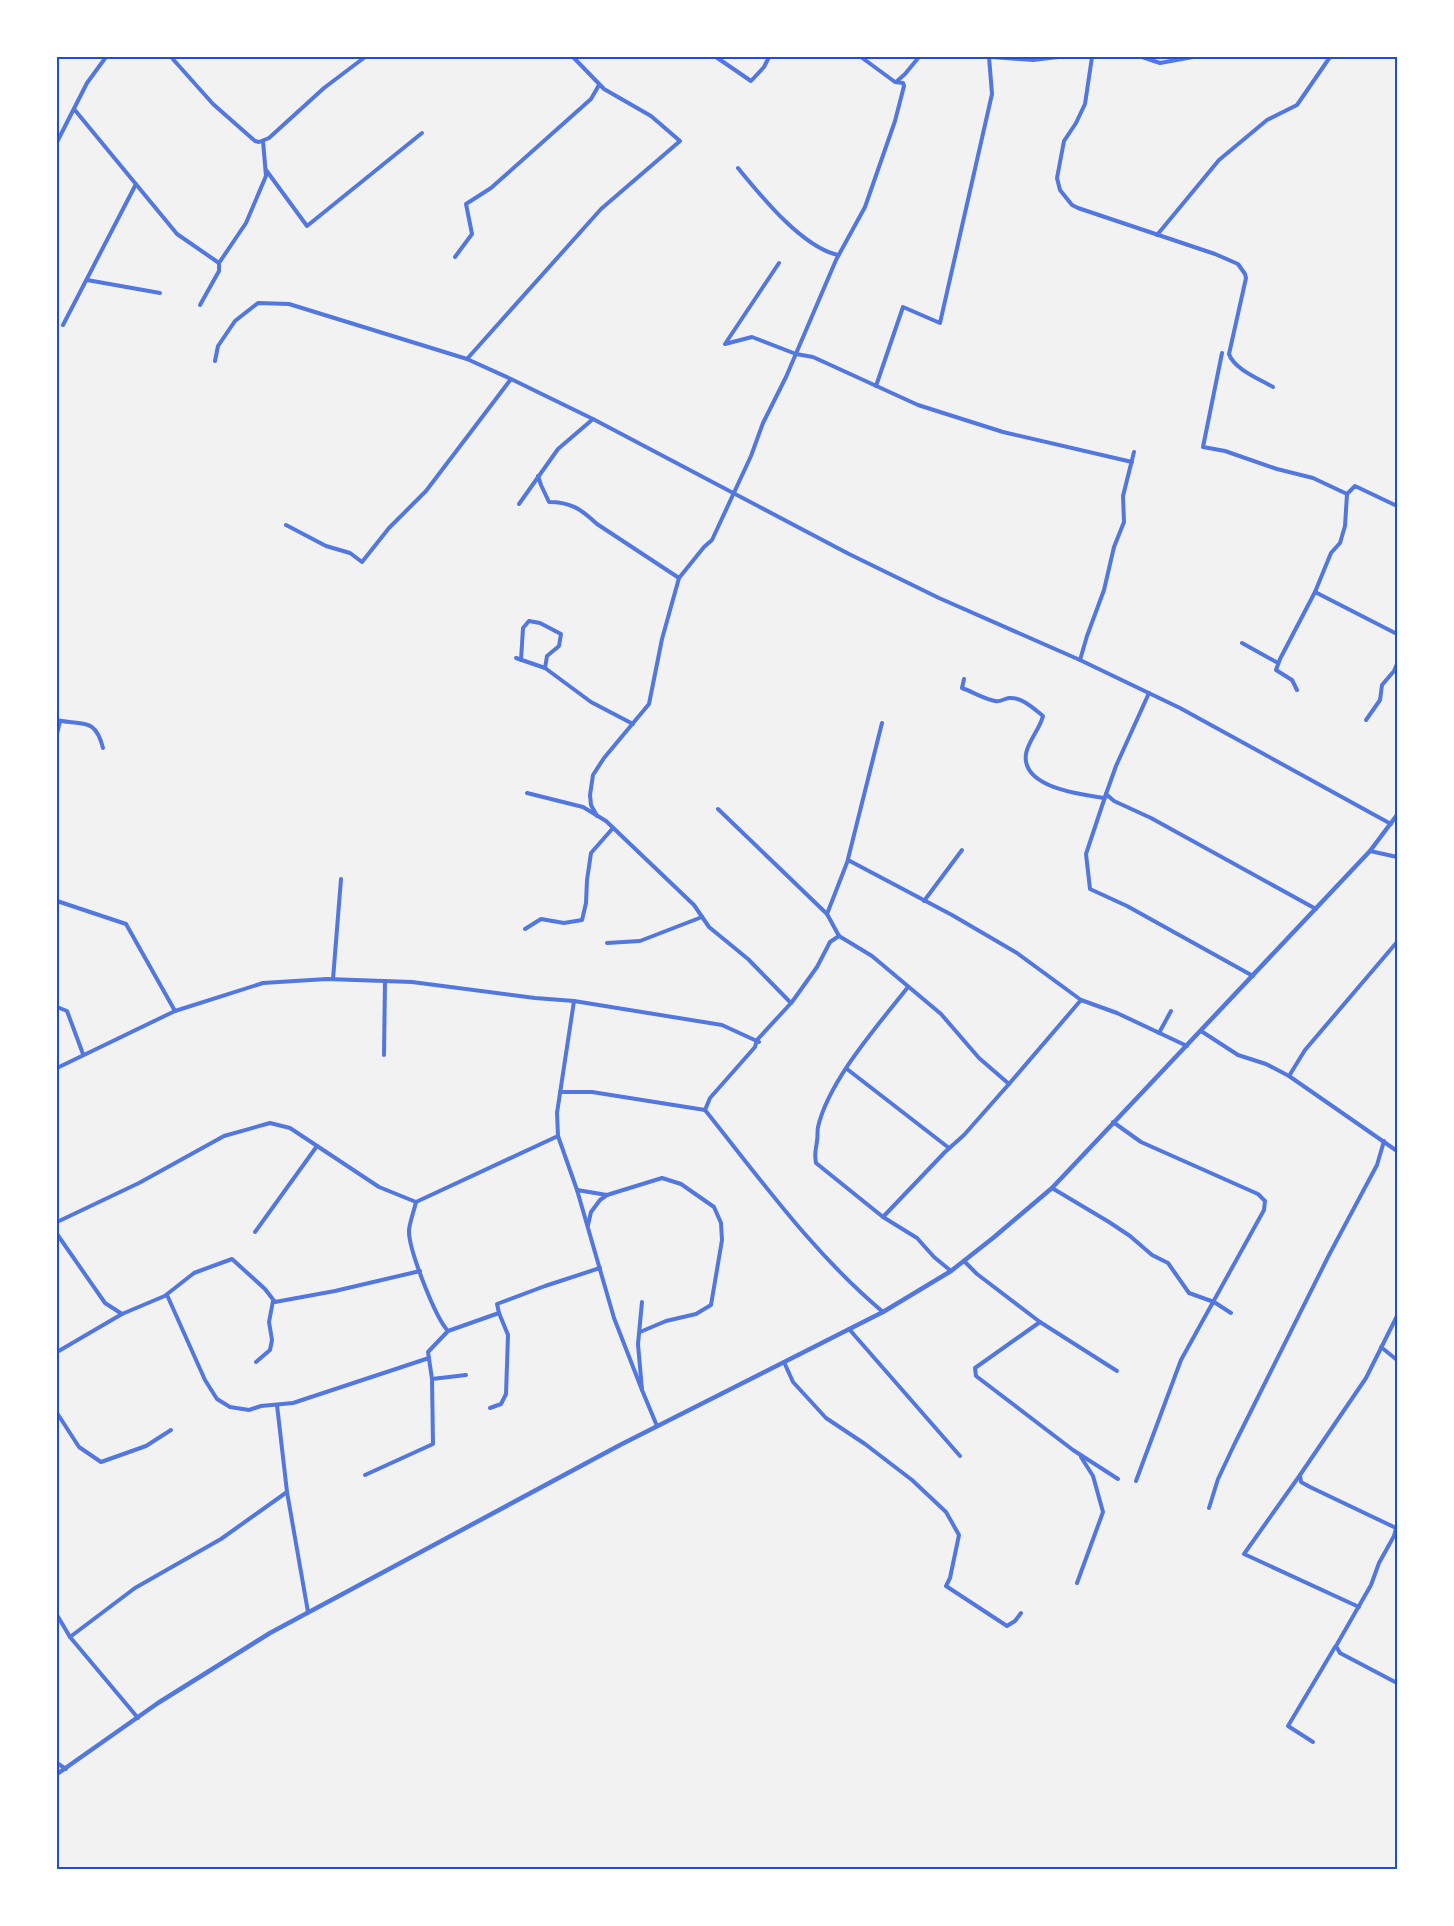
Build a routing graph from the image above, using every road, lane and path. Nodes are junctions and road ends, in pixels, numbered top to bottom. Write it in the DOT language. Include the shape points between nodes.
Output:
graph roads {
  1 [pos="106,57"];
  2 [pos="171,57"];
  3 [pos="365,57"];
  4 [pos="573,57"];
  5 [pos="716,57"];
  6 [pos="769,57"];
  7 [pos="861,57"];
  8 [pos="919,57"];
  9 [pos="991,57"];
  10 [pos="1058,57"];
  11 [pos="1092,57"];
  12 [pos="1142,57"];
  13 [pos="1193,57"];
  14 [pos="1330,57"];
  15 [pos="905,74"];
  16 [pos="895,82"];
  17 [pos="903,83"];
  18 [pos="599,85"];
  19 [pos="74,109"];
  20 [pos="422,133"];
  21 [pos="263,141"];
  22 [pos="57,142"];
  23 [pos="738,168"];
  24 [pos="266,170"];
  25 [pos="136,184"];
  26 [pos="1157,235"];
  27 [pos="838,255"];
  28 [pos="455,257"];
  29 [pos="219,263"];
  30 [pos="779,264"];
  31 [pos="87,280"];
  32 [pos="160,293"];
  33 [pos="200,305"];
  34 [pos="63,325"];
  35 [pos="1222,353"];
  36 [pos="796,354"];
  37 [pos="467,359"];
  38 [pos="215,362"];
  39 [pos="511,378"];
  40 [pos="876,386"];
  41 [pos="1273,387"];
  42 [pos="593,419"];
  43 [pos="1134,452"];
  44 [pos="1132,462"];
  45 [pos="538,476"];
  46 [pos="735,492"];
  47 [pos="1347,494"];
  48 [pos="519,504"];
  49 [pos="1397,506"];
  50 [pos="286,525"];
  51 [pos="679,578"];
  52 [pos="1315,592"];
  53 [pos="1397,634"];
  54 [pos="1242,643"];
  55 [pos="1080,660"];
  56 [pos="1278,663"];
  57 [pos="1397,664"];
  58 [pos="545,668"];
  59 [pos="963,679"];
  60 [pos="1297,690"];
  61 [pos="1149,693"];
  62 [pos="59,720"];
  63 [pos="1366,720"];
  64 [pos="882,723"];
  65 [pos="633,724"];
  66 [pos="57,734"];
  67 [pos="103,748"];
  68 [pos="527,793"];
  69 [pos="1106,796"];
  70 [pos="718,808"];
  71 [pos="1397,815"];
  72 [pos="597,816"];
  73 [pos="1390,824"];
  74 [pos="613,828"];
  75 [pos="962,850"];
  76 [pos="1370,851"];
  77 [pos="1397,857"];
  78 [pos="848,860"];
  79 [pos="341,879"];
  80 [pos="57,901"];
  81 [pos="924,901"];
  82 [pos="1316,909"];
  83 [pos="827,914"];
  84 [pos="702,917"];
  85 [pos="525,929"];
  86 [pos="839,936"];
  87 [pos="1397,942"];
  88 [pos="607,943"];
  89 [pos="1253,976"];
  90 [pos="333,979"];
  91 [pos="385,981"];
  92 [pos="908,987"];
  93 [pos="1081,1000"];
  94 [pos="574,1001"];
  95 [pos="791,1003"];
  96 [pos="57,1007"];
  97 [pos="175,1011"];
  98 [pos="1171,1011"];
  99 [pos="1201,1031"];
  100 [pos="1159,1033"];
  101 [pos="758,1042"];
  102 [pos="1187,1046"];
  103 [pos="83,1054"];
  104 [pos="384,1055"];
  105 [pos="57,1068"];
  106 [pos="847,1069"];
  107 [pos="1289,1076"];
  108 [pos="1010,1084"];
  109 [pos="560,1092"];
  110 [pos="705,1110"];
  111 [pos="1113,1122"];
  112 [pos="558,1136"];
  113 [pos="1384,1141"];
  114 [pos="317,1146"];
  115 [pos="950,1148"];
  116 [pos="1397,1151"];
  117 [pos="1052,1188"];
  118 [pos="577,1190"];
  119 [pos="607,1195"];
  120 [pos="416,1202"];
  121 [pos="883,1217"];
  122 [pos="57,1222"];
  123 [pos="587,1226"];
  124 [pos="255,1232"];
  125 [pos="57,1234"];
  126 [pos="964,1261"];
  127 [pos="600,1268"];
  128 [pos="420,1271"];
  129 [pos="951,1271"];
  130 [pos="165,1296"];
  131 [pos="274,1301"];
  132 [pos="642,1302"];
  133 [pos="1214,1302"];
  134 [pos="882,1311"];
  135 [pos="499,1313"];
  136 [pos="1231,1313"];
  137 [pos="122,1314"];
  138 [pos="1397,1316"];
  139 [pos="1040,1322"];
  140 [pos="848,1329"];
  141 [pos="448,1331"];
  142 [pos="640,1332"];
  143 [pos="1382,1347"];
  144 [pos="57,1352"];
  145 [pos="429,1358"];
  146 [pos="1397,1360"];
  147 [pos="784,1361"];
  148 [pos="256,1362"];
  149 [pos="1117,1371"];
  150 [pos="466,1375"];
  151 [pos="432,1379"];
  152 [pos="642,1390"];
  153 [pos="277,1405"];
  154 [pos="490,1408"];
  155 [pos="57,1413"];
  156 [pos="657,1426"];
  157 [pos="171,1431"];
  158 [pos="1079,1454"];
  159 [pos="960,1456"];
  160 [pos="1300,1474"];
  161 [pos="365,1475"];
  162 [pos="1118,1479"];
  163 [pos="1136,1481"];
  164 [pos="287,1492"];
  165 [pos="1209,1508"];
  166 [pos="1077,1583"];
  167 [pos="1359,1607"];
  168 [pos="308,1612"];
  169 [pos="1021,1613"];
  170 [pos="57,1615"];
  171 [pos="70,1637"];
  172 [pos="1335,1646"];
  173 [pos="1397,1683"];
  174 [pos="138,1718"];
  175 [pos="1313,1742"];
  176 [pos="57,1763"];
  177 [pos="66,1769"];
  178 [pos="57,1774"];
  1 -- 19 [label="street"];
  2 -- 21 [label="street" via="232,122 255,141"];
  3 -- 21 [label="street"];
  4 -- 18 [label="street"];
  5 -- 6 [label="street" via="751,81"];
  7 -- 16 [label="street"];
  8 -- 15 [label="street"];
  9 -- 10 [label="street"];
  9 -- 40 [label="street" via="992,94 940,323 903,307"];
  11 -- 26 [label="street" via="1084,104 1064,141 1057,178 1060,190 1072,205"];
  12 -- 13 [label="street" via="1160,63"];
  14 -- 26 [label="street" via="1297,105 1267,120 1219,160"];
  15 -- 16 [label="street"];
  15 -- 17 [label="street"];
  16 -- 17 [label="street"];
  17 -- 27 [label="street" via="895,121 865,207"];
  18 -- 28 [label="street" via="591,99 491,188 466,204 472,234"];
  18 -- 37 [label="street" via="651,116 680,141 601,209"];
  19 -- 22 [label="street"];
  19 -- 25 [label="street"];
  20 -- 24 [label="street" via="307,226"];
  21 -- 24 [label="street"];
  23 -- 27 [label="street" via="783,218 819,248"];
  24 -- 29 [label="street" via="246,223"];
  25 -- 29 [label="street" via="177,234"];
  25 -- 31 [label="street"];
  26 -- 41 [label="street" via="1215,254 1242,269 1246,278 1229,354 1238,366"];
  27 -- 36 [label="street"];
  29 -- 33 [label="street" via="219,271"];
  30 -- 36 [label="street" via="725,344 752,337"];
  31 -- 32 [label="street"];
  31 -- 34 [label="street"];
  35 -- 47 [label="street" via="1203,447 1313,478"];
  36 -- 40 [label="street" via="813,357"];
  36 -- 46 [label="street"];
  37 -- 38 [label="street" via="289,304 258,303 235,321 219,346"];
  37 -- 39 [label="street"];
  39 -- 42 [label="street"];
  39 -- 50 [label="street" via="426,490 362,562"];
  40 -- 44 [label="street" via="918,405 1003,432"];
  42 -- 45 [label="street" via="558,449"];
  42 -- 46 [label="street"];
  43 -- 44 [label="street"];
  44 -- 55 [label="street" via="1123,496 1124,522"];
  45 -- 48 [label="street"];
  45 -- 51 [label="street" via="549,502 566,502 586,513"];
  46 -- 51 [label="street" via="712,540"];
  46 -- 55 [label="street" via="939,598"];
  47 -- 49 [label="street" via="1355,486"];
  47 -- 52 [label="street" via="1340,543 1331,553"];
  51 -- 65 [label="street" via="649,704"];
  52 -- 53 [label="street"];
  52 -- 56 [label="street"];
  54 -- 56 [label="street"];
  55 -- 61 [label="street"];
  56 -- 60 [label="street" via="1276,670 1292,680"];
  57 -- 63 [label="street"];
  58 -- 58 [label="street" via="519,659 522,628 529,621 561,634 559,646 548,656"];
  58 -- 65 [label="street" via="591,702"];
  59 -- 69 [label="street" via="962,688 992,700 1022,701 1043,716 1026,755 1028,767 1036,777 1067,792"];
  61 -- 69 [label="street"];
  61 -- 73 [label="street"];
  62 -- 66 [label="street"];
  62 -- 67 [label="street" via="86,722 99,734"];
  64 -- 78 [label="street"];
  65 -- 72 [label="street" via="593,775 590,795"];
  68 -- 72 [label="street" via="583,807"];
  69 -- 82 [label="street"];
  69 -- 89 [label="street" via="1086,854 1090,889"];
  70 -- 83 [label="street"];
  71 -- 73 [label="street"];
  72 -- 74 [label="street"];
  73 -- 76 [label="street"];
  74 -- 84 [label="street"];
  74 -- 85 [label="street" via="591,853 582,920 541,919"];
  75 -- 81 [label="street"];
  76 -- 77 [label="street"];
  76 -- 82 [label="street"];
  78 -- 81 [label="street"];
  78 -- 83 [label="street"];
  79 -- 90 [label="street"];
  80 -- 97 [label="street" via="126,924"];
  81 -- 93 [label="street" via="1017,953"];
  82 -- 89 [label="street"];
  83 -- 86 [label="street"];
  84 -- 88 [label="street" via="640,941"];
  84 -- 95 [label="street"];
  86 -- 92 [label="street" via="872,956"];
  86 -- 95 [label="street" via="830,942"];
  87 -- 107 [label="street" via="1305,1050"];
  89 -- 99 [label="street"];
  90 -- 91 [label="street"];
  90 -- 97 [label="street" via="262,983"];
  91 -- 94 [label="street"];
  91 -- 104 [label="street"];
  92 -- 106 [label="street"];
  92 -- 108 [label="street" via="941,1014 979,1058"];
  93 -- 100 [label="street"];
  93 -- 108 [label="street"];
  94 -- 101 [label="street" via="722,1025"];
  94 -- 109 [label="street"];
  95 -- 101 [label="street"];
  96 -- 103 [label="street" via="67,1011"];
  97 -- 103 [label="street"];
  98 -- 100 [label="street"];
  99 -- 102 [label="street"];
  99 -- 107 [label="street" via="1238,1055"];
  100 -- 102 [label="street"];
  101 -- 110 [label="street" via="710,1098"];
  102 -- 111 [label="street"];
  103 -- 105 [label="street"];
  106 -- 115 [label="street"];
  106 -- 121 [label="street" via="821,1119 813,1152 816,1163"];
  107 -- 113 [label="street"];
  108 -- 115 [label="street"];
  109 -- 110 [label="street" via="592,1092"];
  109 -- 112 [label="street"];
  110 -- 134 [label="street" via="808,1240"];
  111 -- 117 [label="street"];
  111 -- 133 [label="street" via="1141,1142 1258,1194 1265,1201 1264,1210"];
  112 -- 118 [label="street"];
  112 -- 120 [label="street"];
  113 -- 116 [label="street"];
  113 -- 165 [label="street" via="1377,1165 1248,1415"];
  114 -- 120 [label="street" via="379,1187"];
  114 -- 122 [label="street" via="290,1128 270,1123 225,1137 139,1184"];
  114 -- 124 [label="street"];
  115 -- 121 [label="street"];
  117 -- 126 [label="street"];
  117 -- 133 [label="street" via="1168,1263 1189,1293"];
  118 -- 119 [label="street"];
  118 -- 123 [label="street"];
  119 -- 123 [label="street" via="591,1212"];
  119 -- 142 [label="street" via="662,1178 681,1184 714,1207 721,1223 722,1240 711,1305 696,1314"];
  120 -- 128 [label="street" via="409,1231"];
  121 -- 129 [label="street" via="917,1238"];
  123 -- 127 [label="street"];
  125 -- 137 [label="street" via="105,1303"];
  126 -- 129 [label="street"];
  126 -- 139 [label="street"];
  127 -- 135 [label="street" via="498,1304"];
  127 -- 152 [label="street" via="614,1318"];
  128 -- 131 [label="street"];
  128 -- 141 [label="street" via="433,1306"];
  129 -- 134 [label="street"];
  130 -- 131 [label="street" via="195,1273 232,1259"];
  130 -- 137 [label="street"];
  130 -- 153 [label="street" via="217,1399 230,1407 249,1410"];
  131 -- 148 [label="street" via="269,1322 270,1350"];
  132 -- 142 [label="street"];
  133 -- 136 [label="street"];
  133 -- 163 [label="street" via="1181,1360"];
  134 -- 140 [label="street"];
  135 -- 141 [label="street"];
  135 -- 154 [label="street" via="508,1335 506,1394 501,1404"];
  137 -- 144 [label="street"];
  138 -- 143 [label="street"];
  139 -- 149 [label="street"];
  139 -- 158 [label="street" via="975,1368 976,1376"];
  140 -- 147 [label="street"];
  140 -- 159 [label="street"];
  141 -- 145 [label="street" via="428,1352"];
  142 -- 152 [label="street"];
  143 -- 146 [label="street"];
  143 -- 160 [label="street" via="1366,1378"];
  145 -- 151 [label="street"];
  145 -- 153 [label="street"];
  147 -- 156 [label="street"];
  147 -- 169 [label="street" via="793,1382 826,1418 912,1480 946,1512 959,1536 946,1586 1007,1626"];
  150 -- 151 [label="street"];
  151 -- 161 [label="street" via="434,1444"];
  152 -- 156 [label="street"];
  153 -- 164 [label="street"];
  155 -- 157 [label="street" via="79,1447 102,1462 146,1446"];
  156 -- 168 [label="street"];
  158 -- 162 [label="street"];
  158 -- 166 [label="street" via="1093,1476 1103,1512"];
  160 -- 167 [label="street" via="1301,1482 1396,1528"];
  160 -- 167 [label="street" via="1244,1554"];
  164 -- 168 [label="street"];
  164 -- 171 [label="street" via="221,1539 135,1588"];
  167 -- 172 [label="street"];
  168 -- 174 [label="street"];
  170 -- 171 [label="street"];
  171 -- 174 [label="street"];
  172 -- 173 [label="street" via="1340,1653"];
  172 -- 175 [label="street" via="1288,1726"];
  174 -- 177 [label="street"];
  176 -- 177 [label="street"];
  177 -- 178 [label="street"];
}
